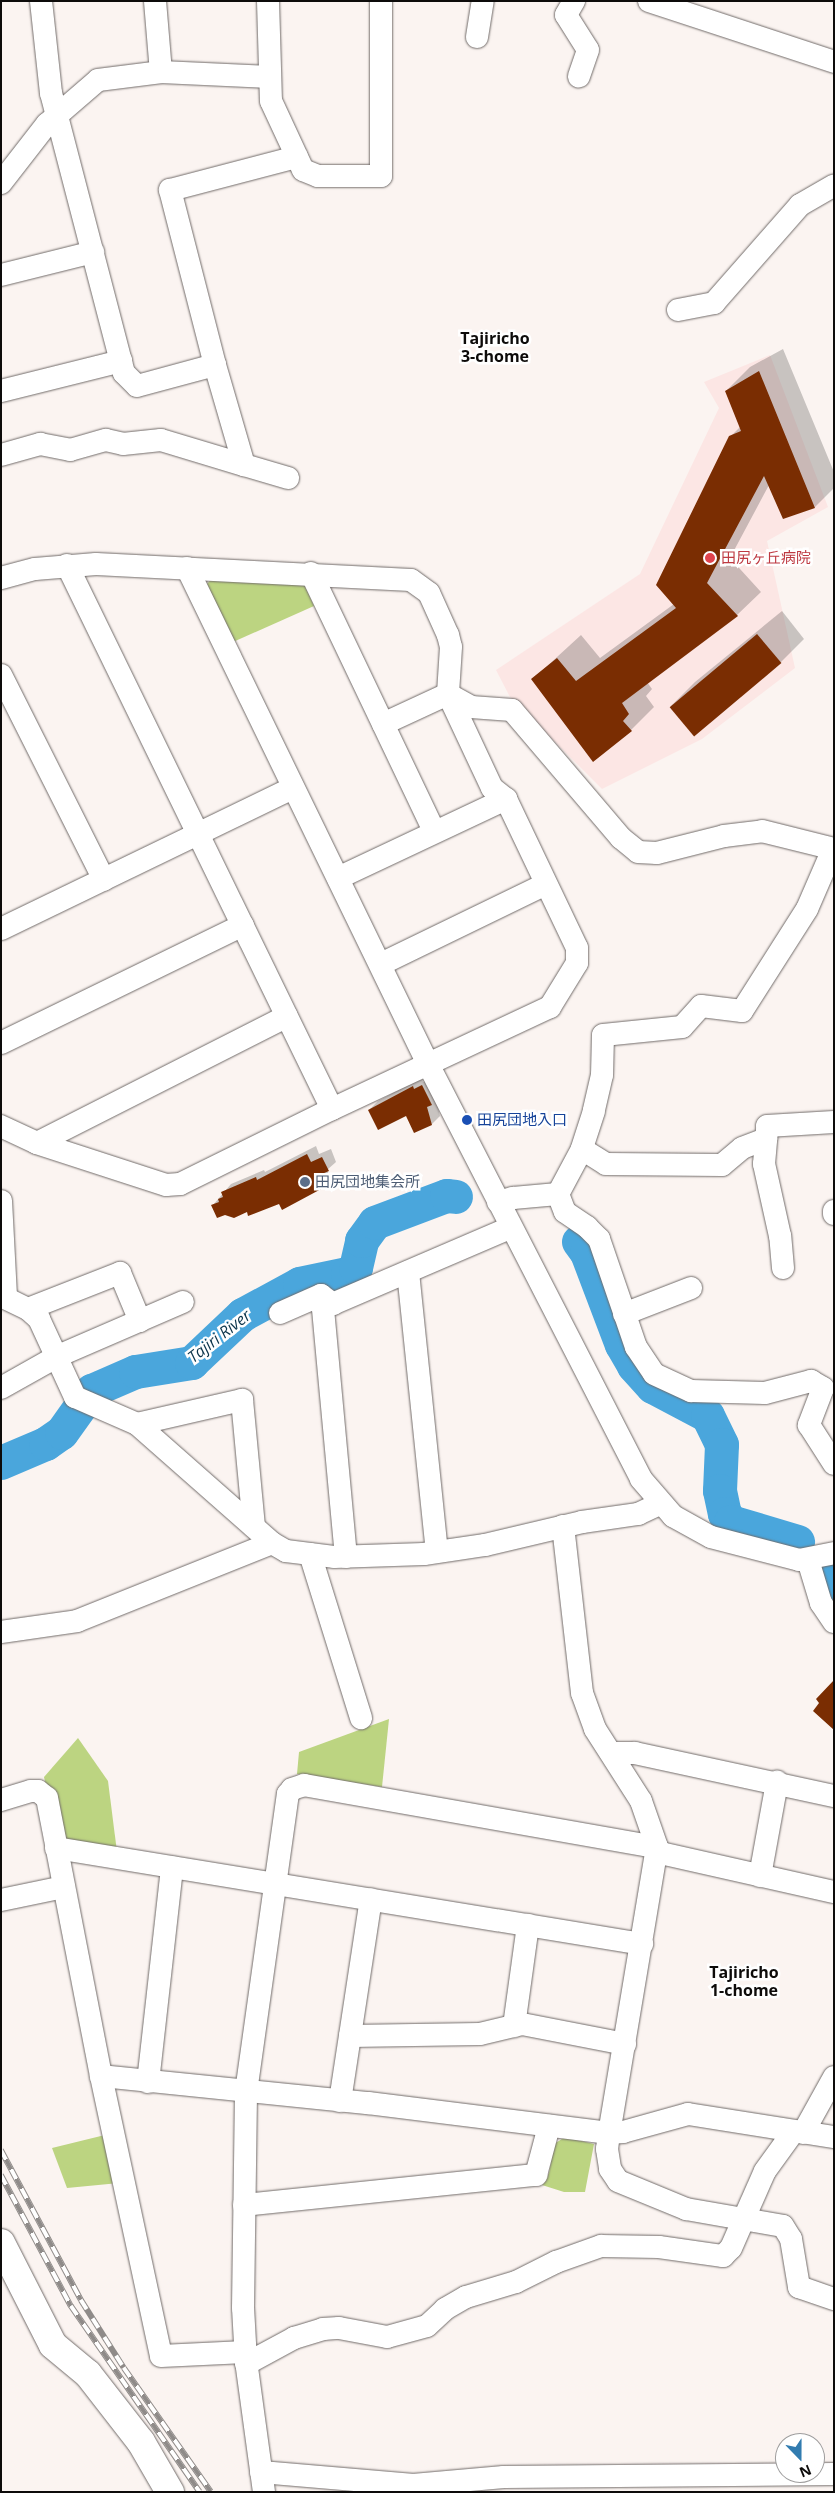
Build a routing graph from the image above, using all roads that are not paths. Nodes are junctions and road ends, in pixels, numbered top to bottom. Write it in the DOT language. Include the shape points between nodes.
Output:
graph roads {
  1 [pos="41,1"];
  2 [pos="155,1"];
  3 [pos="268,1"];
  4 [pos="381,1"];
  5 [pos="483,1"];
  6 [pos="574,1"];
  7 [pos="652,2"];
  8 [pos="477,37"];
  9 [pos="834,62"];
  10 [pos="161,72"];
  11 [pos="579,76"];
  12 [pos="270,77"];
  13 [pos="58,114"];
  14 [pos="297,157"];
  15 [pos="1,184"];
  16 [pos="834,185"];
  17 [pos="93,252"];
  18 [pos="1,275"];
  19 [pos="678,310"];
  20 [pos="121,361"];
  21 [pos="215,365"];
  22 [pos="1,391"];
  23 [pos="1,455"];
  24 [pos="244,465"];
  25 [pos="288,478"];
  26 [pos="67,565"];
  27 [pos="187,568"];
  28 [pos="312,572"];
  29 [pos="1,578"];
  30 [pos="1,675"];
  31 [pos="448,694"];
  32 [pos="383,724"];
  33 [pos="293,788"];
  34 [pos="506,799"];
  35 [pos="434,831"];
  36 [pos="198,834"];
  37 [pos="834,849"];
  38 [pos="338,878"];
  39 [pos="104,880"];
  40 [pos="546,884"];
  41 [pos="3,923"];
  42 [pos="242,925"];
  43 [pos="381,964"];
  44 [pos="287,1016"];
  45 [pos="1,1044"];
  46 [pos="428,1064"];
  47 [pos="332,1109"];
  48 [pos="834,1122"];
  49 [pos="1,1126"];
  50 [pos="766,1138"];
  51 [pos="37,1143"];
  52 [pos="582,1149"];
  53 [pos="558,1194"];
  54 [pos="1,1201"];
  55 [pos="498,1202"];
  56 [pos="510,1228"];
  57 [pos="783,1268"];
  58 [pos="408,1272"];
  59 [pos="691,1288"];
  60 [pos="4,1297"];
  61 [pos="183,1302"];
  62 [pos="333,1304"];
  63 [pos="28,1309"];
  64 [pos="280,1313"];
  65 [pos="624,1314"];
  66 [pos="140,1321"];
  67 [pos="58,1356"];
  68 [pos="1,1388"];
  69 [pos="137,1424"];
  70 [pos="834,1464"];
  71 [pos="834,1475"];
  72 [pos="834,1484"];
  73 [pos="660,1504"];
  74 [pos="254,1526"];
  75 [pos="563,1526"];
  76 [pos="272,1543"];
  77 [pos="437,1552"];
  78 [pos="310,1554"];
  79 [pos="834,1554"];
  80 [pos="346,1557"];
  81 [pos="808,1560"];
  82 [pos="834,1622"];
  83 [pos="1,1632"];
  84 [pos="361,1718"];
  85 [pos="611,1753"];
  86 [pos="777,1782"];
  87 [pos="834,1796"];
  88 [pos="1,1800"];
  89 [pos="56,1848"];
  90 [pos="656,1850"];
  91 [pos="172,1867"];
  92 [pos="760,1876"];
  93 [pos="274,1883"];
  94 [pos="64,1887"];
  95 [pos="834,1892"];
  96 [pos="371,1899"];
  97 [pos="1,1900"];
  98 [pos="528,1925"];
  99 [pos="642,1944"];
  100 [pos="514,2026"];
  101 [pos="350,2036"];
  102 [pos="625,2044"];
  103 [pos="101,2076"];
  104 [pos="834,2078"];
  105 [pos="148,2082"];
  106 [pos="246,2092"];
  107 [pos="340,2101"];
  108 [pos="548,2126"];
  109 [pos="798,2132"];
  110 [pos="609,2133"];
  111 [pos="834,2138"];
  112 [pos="244,2204"];
  113 [pos="745,2219"];
  114 [pos="1,2242"];
  115 [pos="834,2299"];
  116 [pos="246,2358"];
  117 [pos="834,2474"];
  118 [pos="262,2482"];
  119 [pos="620,2485"];
  120 [pos="170,2492"];
  1 -- 13 [label="street" via="51,93"];
  2 -- 10 [label="street"];
  3 -- 12 [label="street"];
  4 -- 14 [label="street" via="381,176 307,174"];
  5 -- 8 [label="street"];
  6 -- 11 [label="street" via="566,15 588,50"];
  7 -- 9 [label="street"];
  10 -- 12 [label="street"];
  10 -- 13 [label="street" via="98,80"];
  12 -- 14 [label="street" via="271,101"];
  13 -- 15 [label="street"];
  13 -- 17 [label="street"];
  14 -- 21 [label="street" via="170,190"];
  16 -- 19 [label="street" via="800,206 714,303"];
  17 -- 18 [label="street"];
  17 -- 20 [label="street"];
  20 -- 21 [label="street" via="124,373 137,386"];
  20 -- 22 [label="street"];
  21 -- 24 [label="street"];
  23 -- 24 [label="street" via="40,444 70,450 106,440 123,444 161,440"];
  24 -- 25 [label="street"];
  26 -- 27 [label="street"];
  26 -- 29 [label="street"];
  26 -- 36 [label="street"];
  27 -- 28 [label="street"];
  27 -- 33 [label="street"];
  28 -- 31 [label="street" via="411,580 429,593 451,647"];
  28 -- 32 [label="street"];
  30 -- 39 [label="street"];
  31 -- 32 [label="street"];
  31 -- 34 [label="street" via="492,788"];
  31 -- 37 [label="street" via="471,707 504,707 516,713 620,838 638,852 657,853 724,836 762,831"];
  32 -- 35 [label="street"];
  33 -- 36 [label="street"];
  33 -- 38 [label="street"];
  34 -- 35 [label="street"];
  34 -- 40 [label="street"];
  35 -- 38 [label="street"];
  36 -- 39 [label="street"];
  36 -- 42 [label="street"];
  37 -- 52 [label="street" via="807,910 742,1011 701,1006 682,1027 603,1035 602,1075"];
  38 -- 43 [label="street"];
  39 -- 41 [label="street"];
  40 -- 43 [label="street"];
  40 -- 46 [label="street" via="577,948 576,963 557,999 550,1007 524,1022"];
  42 -- 44 [label="street"];
  42 -- 45 [label="street"];
  43 -- 46 [label="street"];
  44 -- 47 [label="street"];
  44 -- 51 [label="street"];
  46 -- 47 [label="street"];
  46 -- 55 [label="street"];
  47 -- 51 [label="street" via="174,1185"];
  48 -- 50 [label="street" via="767,1126"];
  49 -- 51 [label="street"];
  50 -- 52 [label="street" via="742,1148 722,1165 606,1164"];
  50 -- 57 [label="street" via="764,1164 780,1236"];
  52 -- 53 [label="street"];
  53 -- 55 [label="street"];
  53 -- 65 [label="street" via="565,1212 587,1226 599,1240"];
  54 -- 60 [label="street"];
  55 -- 56 [label="street"];
  56 -- 58 [label="street"];
  56 -- 73 [label="street" via="628,1457"];
  58 -- 62 [label="street"];
  58 -- 77 [label="street"];
  59 -- 65 [label="street"];
  60 -- 63 [label="street"];
  61 -- 66 [label="street"];
  62 -- 64 [label="street" via="321,1295"];
  62 -- 80 [label="street" via="323,1308"];
  63 -- 66 [label="street" via="120,1273"];
  63 -- 67 [label="street" via="39,1319"];
  65 -- 70 [label="street" via="636,1347 654,1374 691,1391 765,1393 811,1380 823,1388 809,1425"];
  66 -- 67 [label="street"];
  67 -- 68 [label="street"];
  67 -- 69 [label="street" via="82,1400"];
  69 -- 74 [label="street"];
  69 -- 74 [label="street" via="242,1400"];
  71 -- 72 [label="street" via="831,1480"];
  73 -- 75 [label="street" via="638,1514"];
  73 -- 81 [label="street" via="673,1516 711,1537"];
  74 -- 76 [label="street"];
  75 -- 77 [label="street" via="485,1545"];
  75 -- 85 [label="street" via="582,1693 595,1729"];
  76 -- 78 [label="street" via="286,1551"];
  76 -- 83 [label="street" via="77,1622"];
  77 -- 80 [label="street"];
  78 -- 80 [label="street"];
  78 -- 84 [label="street"];
  79 -- 81 [label="street"];
  81 -- 82 [label="street" via="821,1602"];
  85 -- 86 [label="street" via="635,1753"];
  85 -- 90 [label="street" via="641,1801"];
  86 -- 87 [label="street"];
  86 -- 92 [label="street"];
  88 -- 89 [label="street" via="32,1791 43,1793 47,1798"];
  89 -- 91 [label="street"];
  89 -- 94 [label="street"];
  90 -- 92 [label="street"];
  90 -- 93 [label="street" via="304,1785 292,1789 286,1800"];
  90 -- 99 [label="street"];
  91 -- 93 [label="street"];
  91 -- 105 [label="street"];
  92 -- 95 [label="street"];
  93 -- 96 [label="street"];
  93 -- 106 [label="street"];
  94 -- 97 [label="street"];
  94 -- 103 [label="street"];
  96 -- 98 [label="street"];
  96 -- 101 [label="street"];
  98 -- 99 [label="street"];
  98 -- 100 [label="street"];
  99 -- 102 [label="street"];
  100 -- 101 [label="street" via="480,2034"];
  100 -- 102 [label="street"];
  101 -- 107 [label="street"];
  102 -- 110 [label="street"];
  103 -- 105 [label="street"];
  103 -- 116 [label="street" via="162,2356"];
  104 -- 109 [label="street"];
  105 -- 106 [label="street"];
  106 -- 107 [label="street"];
  106 -- 112 [label="street"];
  107 -- 108 [label="street"];
  108 -- 110 [label="street"];
  108 -- 112 [label="street" via="536,2176"];
  109 -- 110 [label="street" via="688,2114"];
  109 -- 111 [label="street"];
  109 -- 113 [label="street" via="765,2171"];
  110 -- 113 [label="street" via="610,2169 618,2180 686,2209"];
  112 -- 116 [label="street"];
  113 -- 115 [label="street" via="783,2226 791,2239 799,2287"];
  113 -- 116 [label="street" via="731,2248 723,2256 659,2247 601,2246 556,2262 516,2282 466,2297 445,2309 427,2326 387,2337 339,2328 322,2329"];
  114 -- 120 [label="street" via="53,2345 88,2374 140,2442"];
  116 -- 118 [label="street"];
  117 -- 119 [label="street"];
  118 -- 119 [label="street" via="414,2486 504,2477"];
}
